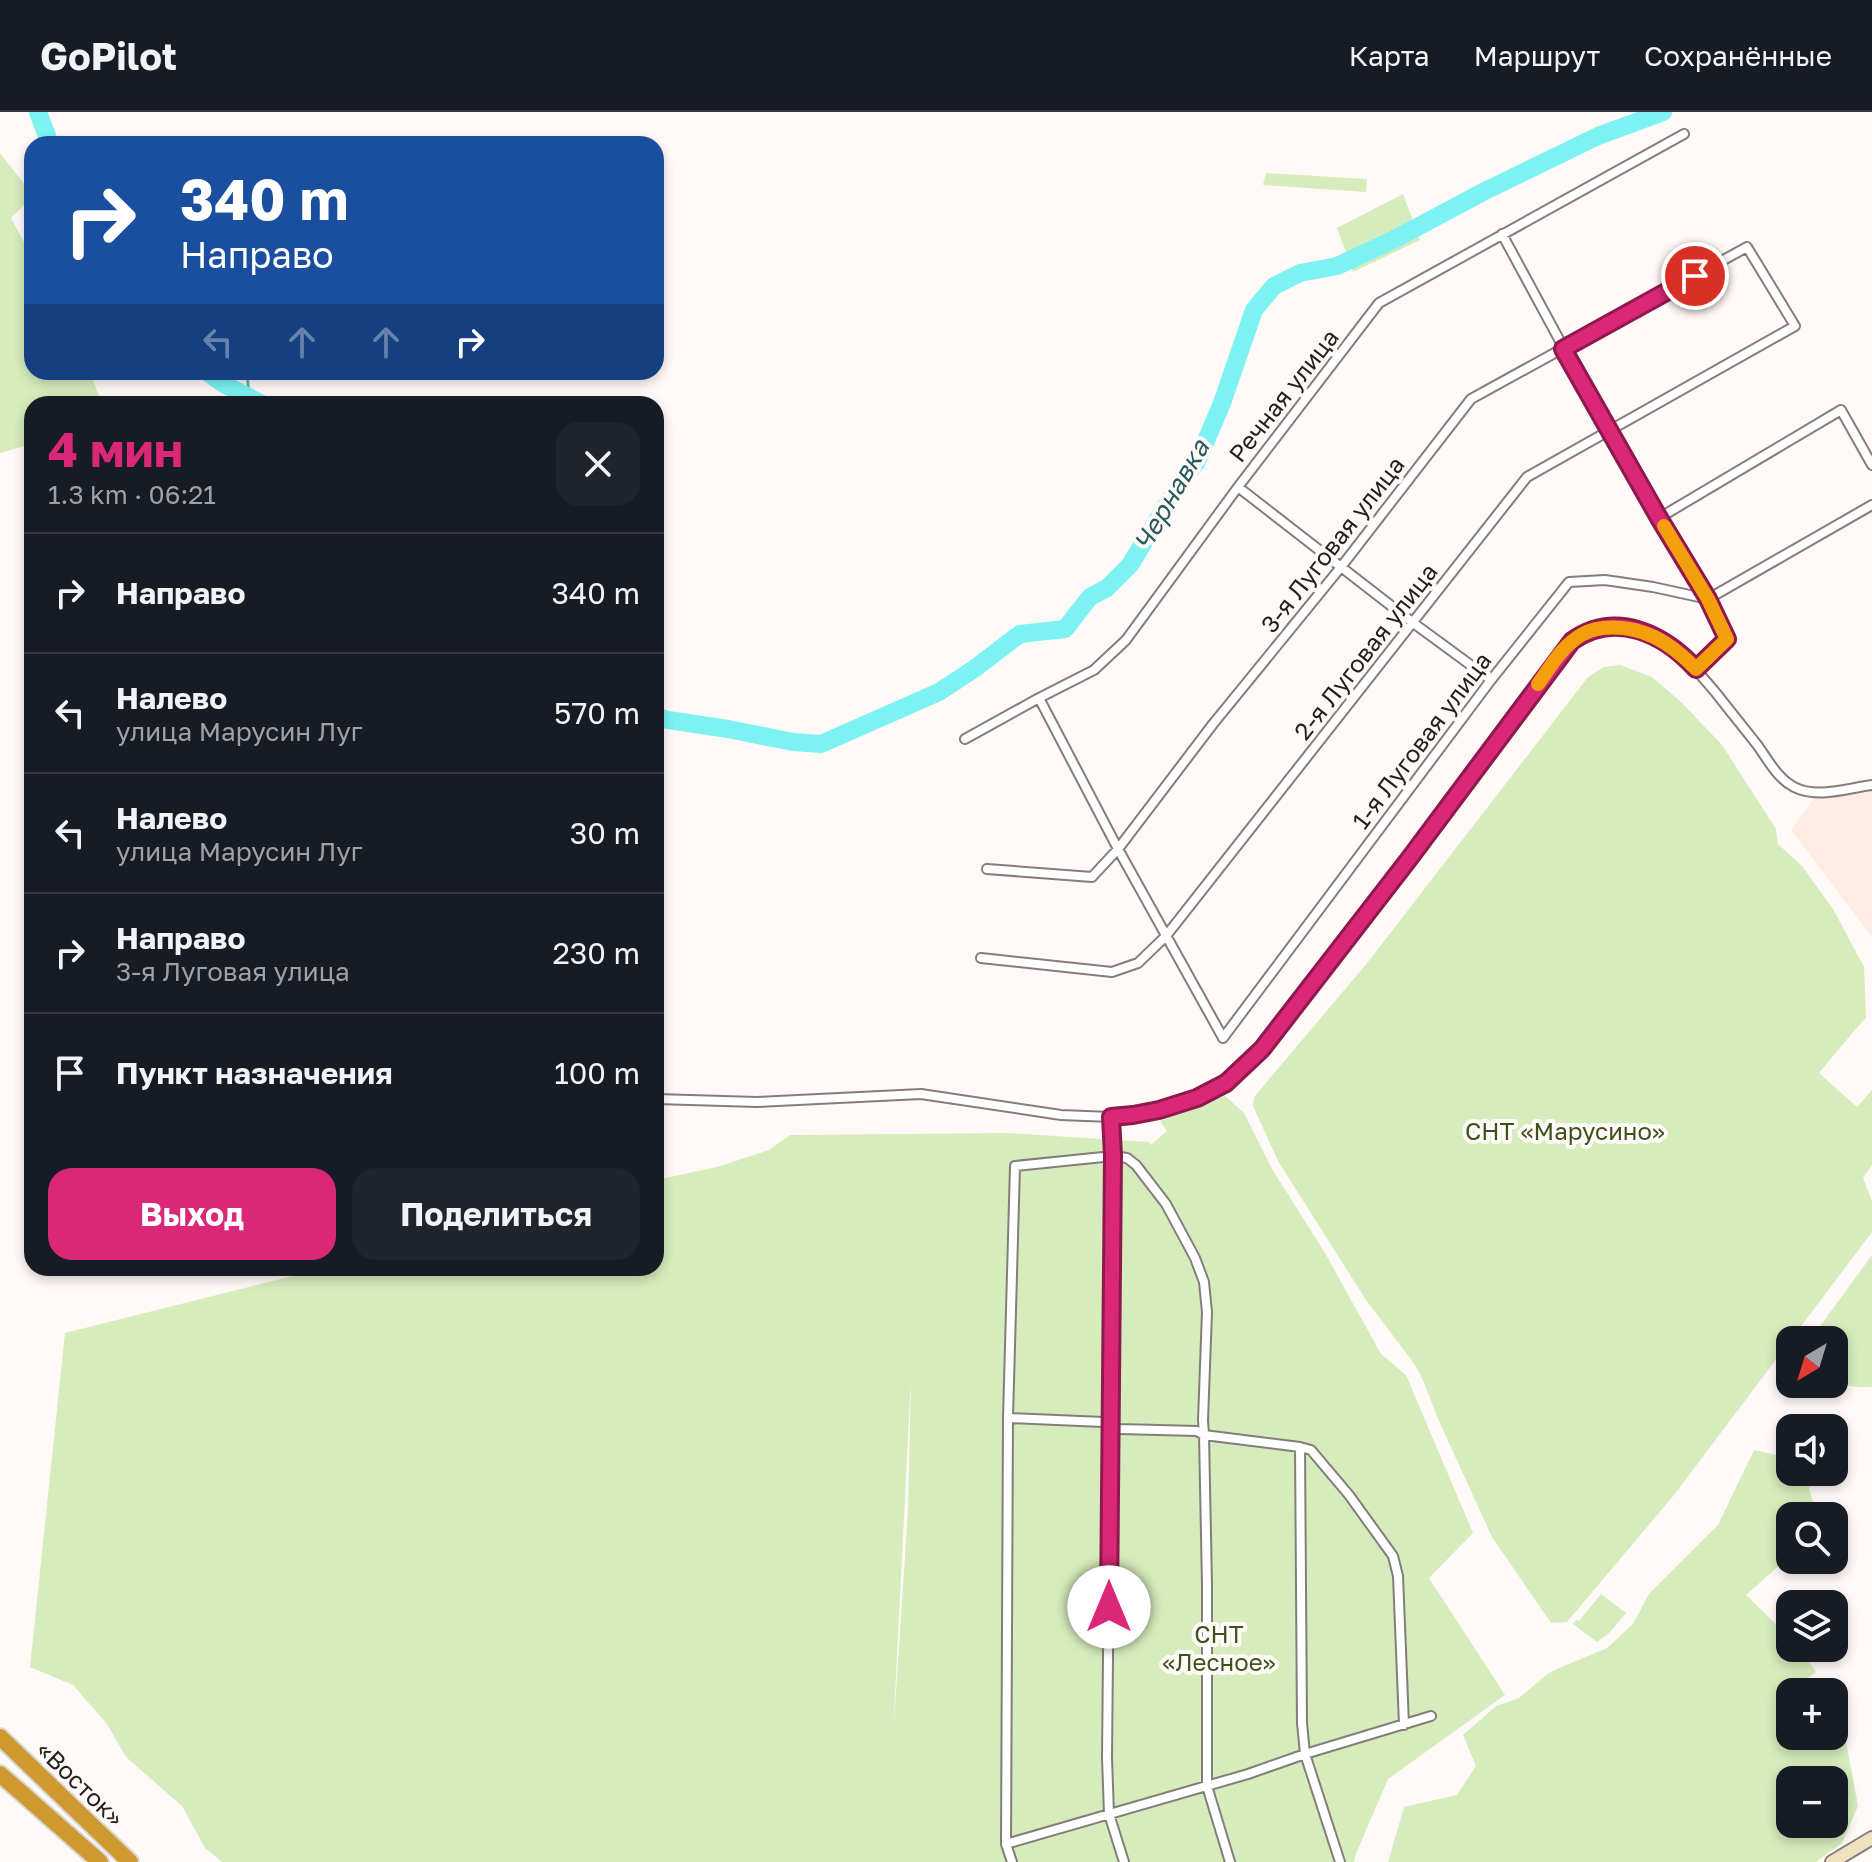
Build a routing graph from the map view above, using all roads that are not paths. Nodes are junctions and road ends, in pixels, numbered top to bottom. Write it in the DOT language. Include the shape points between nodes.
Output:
graph roads {
  1 [pos="1684,134"];
  2 [pos="1502,234"];
  3 [pos="1795,326"];
  4 [pos="1563,349"];
  5 [pos="1608,430"];
  6 [pos="1872,465"];
  7 [pos="1238,487"];
  8 [pos="1872,505"];
  9 [pos="1659,518"];
  10 [pos="1341,567"];
  11 [pos="1708,599"];
  12 [pos="1412,622"];
  13 [pos="1696,669"];
  14 [pos="1491,680"];
  15 [pos="1039,698"];
  16 [pos="965,739"];
  17 [pos="1872,785"];
  18 [pos="1118,849"];
  19 [pos="987,869"];
  20 [pos="1166,936"];
  21 [pos="981,958"];
  22 [pos="664,1099"];
  23 [pos="1111,1117"];
  24 [pos="1113,1156"];
  25 [pos="1008,1418"];
  26 [pos="1110,1426"];
  27 [pos="1204,1435"];
  28 [pos="1300,1447"];
  29 [pos="1431,1716"];
  30 [pos="1404,1725"];
  31 [pos="0,1737"];
  32 [pos="1305,1754"];
  33 [pos="0,1774"];
  34 [pos="1207,1786"];
  35 [pos="1109,1814"];
  36 [pos="1872,1838"];
  37 [pos="1006,1844"];
  38 [pos="100,1862"];
  39 [pos="130,1862"];
  40 [pos="1012,1862"];
  41 [pos="1124,1862"];
  42 [pos="1230,1862"];
  43 [pos="1340,1862"];
  44 [pos="1832,1862"];
  1 -- 2 [label="street, Речная улица"];
  2 -- 4 [label="street"];
  2 -- 7 [label="street, Речная улица" via="1379,303"];
  3 -- 4 [label="street, 3-я Луговая улица" via="1747,247"];
  3 -- 5 [label="street, 2-я Луговая улица"];
  4 -- 5 [label="street"];
  4 -- 10 [label="street, 3-я Луговая улица" via="1471,399"];
  5 -- 9 [label="street"];
  5 -- 12 [label="street, 2-я Луговая улица" via="1527,477"];
  6 -- 9 [label="street" via="1841,410"];
  7 -- 10 [label="street"];
  7 -- 15 [label="street, Речная улица" via="1126,640 1094,670"];
  8 -- 11 [label="street"];
  9 -- 11 [label="street"];
  10 -- 12 [label="street"];
  10 -- 18 [label="street, 3-я Луговая улица"];
  11 -- 13 [label="street" via="1727,639"];
  11 -- 14 [label="street, 1-я Луговая улица" via="1605,580 1569,582"];
  12 -- 14 [label="street"];
  12 -- 20 [label="street, 2-я Луговая улица"];
  13 -- 17 [label="street" via="1787,783 1818,793"];
  13 -- 23 [label="street" via="1662,640 1631,628 1594,629 1572,641 1262,1049 1226,1083 1197,1098"];
  14 -- 20 [label="street, 1-я Луговая улица" via="1223,1038"];
  15 -- 16 [label="street, Речная улица"];
  15 -- 18 [label="street"];
  18 -- 19 [label="street, 3-я Луговая улица" via="1092,877"];
  18 -- 20 [label="street"];
  20 -- 21 [label="street, 2-я Луговая улица" via="1138,963 1112,972"];
  22 -- 23 [label="street" via="757,1102 921,1094 1061,1115"];
  23 -- 24 [label="street"];
  24 -- 25 [label="street" via="1015,1166"];
  24 -- 26 [label="street"];
  24 -- 27 [label="street" via="1136,1165 1166,1204 1204,1282"];
  25 -- 26 [label="street"];
  25 -- 37 [label="street"];
  26 -- 27 [label="street"];
  26 -- 35 [label="street"];
  27 -- 28 [label="street"];
  27 -- 34 [label="street"];
  28 -- 30 [label="street" via="1311,1450 1393,1556"];
  28 -- 32 [label="street"];
  29 -- 30 [label="street"];
  30 -- 32 [label="street"];
  31 -- 39 [label="highway, «Восток»"];
  32 -- 34 [label="street"];
  32 -- 43 [label="street"];
  33 -- 38 [label="highway, «Восток»"];
  34 -- 35 [label="street"];
  34 -- 42 [label="street"];
  35 -- 37 [label="street"];
  35 -- 41 [label="street"];
  36 -- 44 [label="main road"];
  37 -- 40 [label="street"];
}
